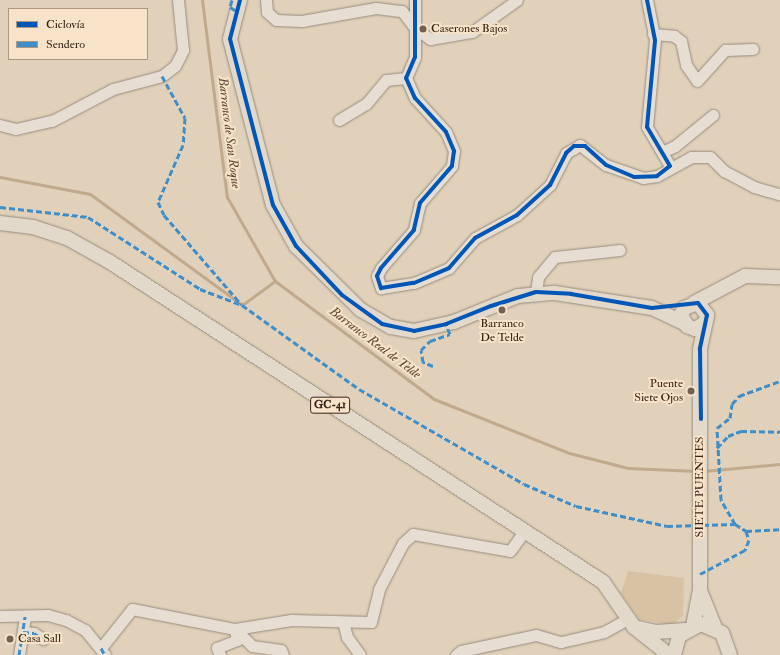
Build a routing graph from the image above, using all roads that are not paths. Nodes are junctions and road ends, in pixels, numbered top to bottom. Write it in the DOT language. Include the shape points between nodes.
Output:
graph roads {
  1 [pos="178,0"];
  2 [pos="240,0"];
  3 [pos="266,0"];
  4 [pos="415,0"];
  5 [pos="517,0"];
  6 [pos="647,0"];
  7 [pos="415,28"];
  8 [pos="653,34"];
  9 [pos="753,49"];
  10 [pos="406,78"];
  11 [pos="713,115"];
  12 [pos="339,120"];
  13 [pos="0,125"];
  14 [pos="664,151"];
  15 [pos="670,166"];
  16 [pos="779,194"];
  17 [pos="0,223"];
  18 [pos="620,250"];
  19 [pos="780,277"];
  20 [pos="730,283"];
  21 [pos="536,292"];
  22 [pos="691,304"];
  23 [pos="652,308"];
  24 [pos="706,319"];
  25 [pos="685,325"];
  26 [pos="700,348"];
  27 [pos="524,532"];
  28 [pos="700,590"];
  29 [pos="0,616"];
  30 [pos="25,616"];
  31 [pos="343,622"];
  32 [pos="631,622"];
  33 [pos="689,628"];
  34 [pos="715,628"];
  35 [pos="235,629"];
  36 [pos="23,632"];
  37 [pos="43,639"];
  38 [pos="103,651"];
  39 [pos="19,655"];
  40 [pos="220,655"];
  41 [pos="283,655"];
  42 [pos="360,655"];
  43 [pos="456,655"];
  44 [pos="669,655"];
  45 [pos="674,655"];
  46 [pos="730,655"];
  1 -- 13 [label="street" via="183,50 175,66 162,76 113,88 52,121 16,129"];
  2 -- 21 [label="main road" via="230,39 273,205 285,231 325,278 382,324 414,331 446,324"];
  3 -- 7 [label="street" via="267,12 276,20 302,21 376,8 402,11"];
  4 -- 7 [label="street"];
  5 -- 7 [label="street" via="472,32 430,39"];
  6 -- 8 [label="street"];
  7 -- 10 [label="street" via="415,57"];
  8 -- 9 [label="street" via="674,36 681,41 686,65 697,81 725,50"];
  8 -- 14 [label="street" via="647,127"];
  10 -- 12 [label="street" via="386,80 366,104"];
  10 -- 15 [label="street" via="415,98 446,132 454,151 452,166 420,203 414,230 381,268 377,276 381,288 414,283 449,268 475,238 517,215 550,185 566,153 574,146 586,146 606,165 634,177 657,176"];
  11 -- 14 [label="street" via="675,146"];
  14 -- 15 [label="street"];
  15 -- 16 [label="street" via="690,157 710,158 724,171 754,187"];
  17 -- 27 [label="main road, GC-41" via="33,227 67,238 110,262"];
  18 -- 21 [label="street" via="555,257 538,277"];
  19 -- 20 [label="main road" via="758,274"];
  20 -- 22 [label="main road"];
  20 -- 24 [label="main road"];
  21 -- 23 [label="main road" via="571,294"];
  22 -- 23 [label="main road"];
  22 -- 24 [label="main road" via="705,308"];
  22 -- 25 [label="main road" via="681,315"];
  23 -- 25 [label="main road"];
  24 -- 25 [label="main road" via="695,328"];
  24 -- 26 [label="main road, SIETE PUENTES"];
  25 -- 26 [label="main road"];
  26 -- 28 [label="main road, SIETE PUENTES"];
  27 -- 31 [label="street" via="510,551 413,534 403,543 379,589 371,622"];
  27 -- 32 [label="main road, GC-41" via="603,582"];
  28 -- 33 [label="main road"];
  28 -- 34 [label="main road"];
  29 -- 30 [label="street"];
  30 -- 36 [label="street"];
  30 -- 38 [label="street" via="48,615 66,620 85,630"];
  31 -- 35 [label="street" via="291,620"];
  31 -- 42 [label="street" via="347,637"];
  32 -- 33 [label="main road" via="656,632"];
  32 -- 43 [label="street" via="604,632 561,642 536,636 461,651"];
  32 -- 44 [label="main road, GC-41"];
  33 -- 34 [label="main road"];
  33 -- 45 [label="main road" via="676,642"];
  34 -- 46 [label="main road" via="727,640"];
  35 -- 38 [label="street" via="132,609"];
  35 -- 40 [label="street" via="237,640 217,648"];
  35 -- 41 [label="street" via="252,646 281,650"];
  36 -- 37 [label="street" via="34,633"];
  36 -- 39 [label="street"];
}
